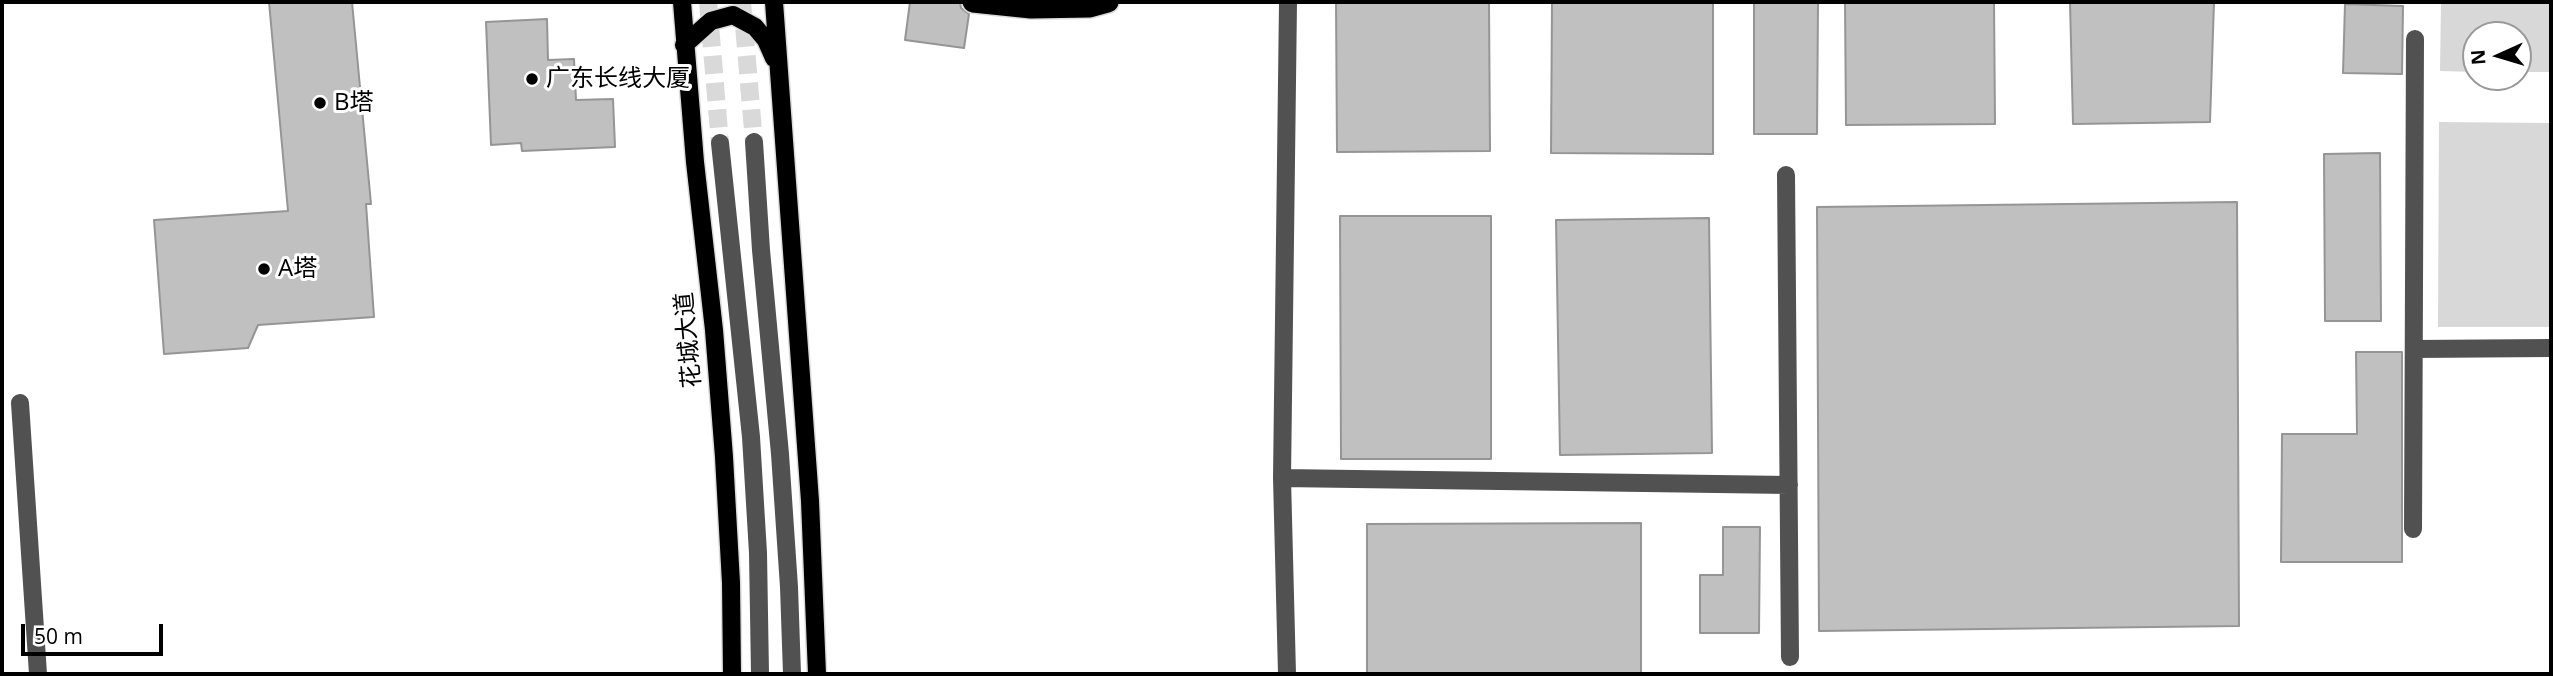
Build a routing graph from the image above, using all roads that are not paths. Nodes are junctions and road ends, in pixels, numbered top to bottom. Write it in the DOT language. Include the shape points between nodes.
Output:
graph roads {
  1 [pos="682,2"];
  2 [pos="774,2"];
  3 [pos="972,2"];
  4 [pos="1108,2"];
  5 [pos="1288,2"];
  6 [pos="2415,39"];
  7 [pos="684,45"];
  8 [pos="777,65"];
  9 [pos="754,142"];
  10 [pos="720,143"];
  11 [pos="1786,175"];
  12 [pos="2551,348"];
  13 [pos="2414,349"];
  14 [pos="20,402"];
  15 [pos="1282,478"];
  16 [pos="1788,485"];
  17 [pos="2413,529"];
  18 [pos="1790,657"];
  19 [pos="38,674"];
  20 [pos="733,674"];
  21 [pos="760,674"];
  22 [pos="792,674"];
  23 [pos="817,674"];
  24 [pos="1286,674"];
  1 -- 7 [label="main road, 花城大道"];
  2 -- 8 [label="main road"];
  3 -- 4 [label="highway" via="1031,8 1090,7"];
  5 -- 15 [label="street"];
  6 -- 13 [label="street"];
  7 -- 8 [label="main road" via="711,21 733,15 755,27"];
  7 -- 20 [label="main road, 花城大道" via="723,444"];
  8 -- 23 [label="main road" via="810,501"];
  9 -- 22 [label="street" via="780,454"];
  10 -- 21 [label="street" via="751,438"];
  11 -- 16 [label="street"];
  12 -- 13 [label="street"];
  13 -- 17 [label="street"];
  14 -- 19 [label="street"];
  15 -- 16 [label="street"];
  15 -- 24 [label="street"];
  16 -- 18 [label="street"];
}
